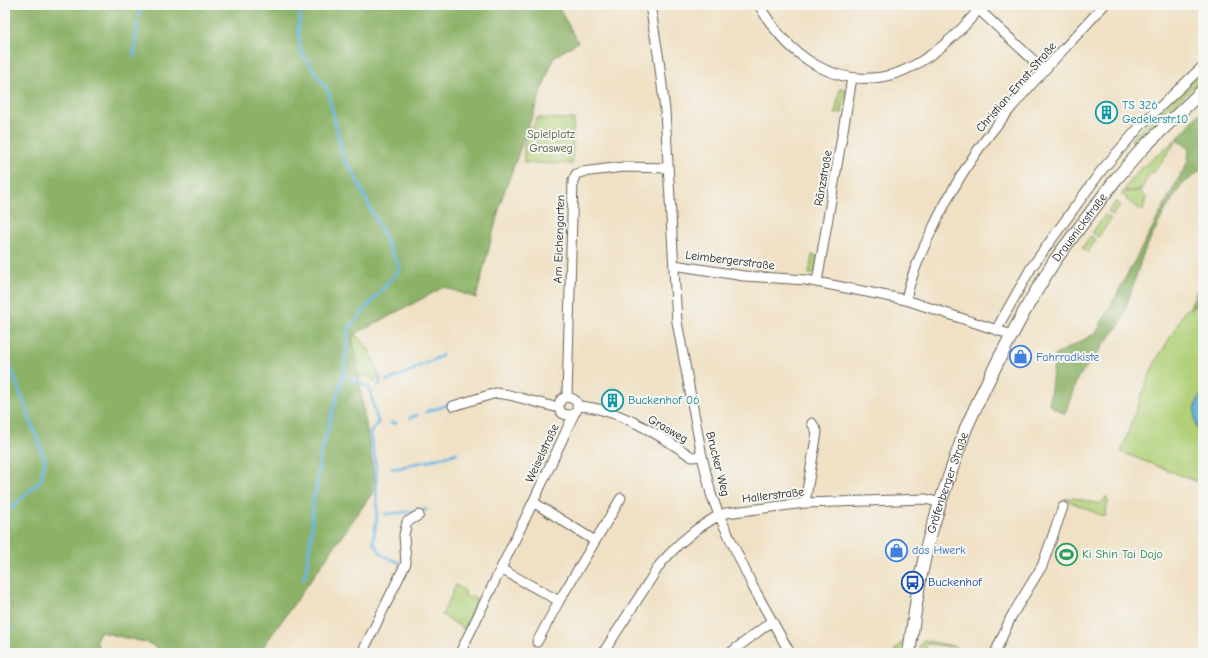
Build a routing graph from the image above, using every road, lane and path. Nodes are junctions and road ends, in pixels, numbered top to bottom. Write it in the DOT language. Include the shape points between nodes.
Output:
graph roads {
  1 [pos="759,5"];
  2 [pos="1104,5"];
  3 [pos="653,6"];
  4 [pos="978,6"];
  5 [pos="1203,66"];
  6 [pos="1044,70"];
  7 [pos="852,78"];
  8 [pos="1203,90"];
  9 [pos="668,168"];
  10 [pos="674,265"];
  11 [pos="817,282"];
  12 [pos="906,300"];
  13 [pos="996,330"];
  14 [pos="1012,335"];
  15 [pos="985,387"];
  16 [pos="567,397"];
  17 [pos="453,406"];
  18 [pos="559,408"];
  19 [pos="576,410"];
  20 [pos="812,423"];
  21 [pos="702,456"];
  22 [pos="621,498"];
  23 [pos="533,502"];
  24 [pos="805,503"];
  25 [pos="940,503"];
  26 [pos="1063,507"];
  27 [pos="419,515"];
  28 [pos="719,516"];
  29 [pos="595,541"];
  30 [pos="501,569"];
  31 [pos="559,601"];
  32 [pos="772,621"];
  33 [pos="537,642"];
  34 [pos="362,653"];
  35 [pos="460,653"];
  36 [pos="603,653"];
  37 [pos="730,653"];
  38 [pos="790,653"];
  39 [pos="909,653"];
  40 [pos="995,653"];
  1 -- 7 [label="street" via="779,34 805,59 829,71"];
  2 -- 6 [label="street, Christian-Ernst-Straße"];
  3 -- 9 [label="street, Leimbergerstraße"];
  4 -- 6 [label="street"];
  4 -- 7 [label="street" via="961,30 923,59 892,75"];
  5 -- 13 [label="street, Drausnickstraße" via="1142,124 1101,171 1031,268"];
  6 -- 12 [label="street, Christian-Ernst-Straße" via="992,131 954,188 926,244 908,288"];
  7 -- 11 [label="street, Ränzstraße"];
  8 -- 14 [label="main road, Drausnickstraße" via="1146,144 1116,179 1056,260"];
  9 -- 10 [label="street, Leimbergerstraße"];
  9 -- 16 [label="street, Am Eichengarten" via="623,167 576,174 573,181"];
  10 -- 11 [label="street, Leimbergerstraße" via="744,276"];
  10 -- 21 [label="street, Brucker Weg" via="677,322"];
  11 -- 12 [label="street, Leimbergerstraße"];
  12 -- 13 [label="street, Leimbergerstraße"];
  13 -- 14 [label="street, Leimbergerstraße"];
  14 -- 15 [label="main road, Drausnickstraße"];
  15 -- 25 [label="main road, Gräfenberger Straße" via="961,441"];
  16 -- 18 [label="street" via="562,399"];
  16 -- 19 [label="street" via="576,400"];
  17 -- 18 [label="street, Grasweg" via="496,393"];
  18 -- 19 [label="street, Grasweg" via="565,415"];
  19 -- 21 [label="street, Grasweg" via="588,406 620,416 656,434 692,457"];
  19 -- 23 [label="street, Weiselstraße"];
  20 -- 24 [label="street" via="817,432"];
  21 -- 28 [label="street, Brucker Weg"];
  22 -- 29 [label="street"];
  23 -- 29 [label="street, Weiselstraße"];
  23 -- 30 [label="street, Weiselstraße"];
  24 -- 25 [label="street, Hallerstraße" via="926,499"];
  24 -- 28 [label="street, Hallerstraße"];
  25 -- 39 [label="main road, Gräfenberger Straße" via="919,584"];
  26 -- 40 [label="street" via="1042,566 1011,617"];
  27 -- 34 [label="street" via="407,522 404,539 406,563"];
  28 -- 32 [label="street, Brucker Weg"];
  28 -- 36 [label="street, Hallerstraße" via="679,544 661,563"];
  29 -- 31 [label="street"];
  30 -- 31 [label="street"];
  30 -- 35 [label="street, Weiselstraße"];
  31 -- 33 [label="street"];
  32 -- 37 [label="street"];
  32 -- 38 [label="street, Brucker Weg"];
}
